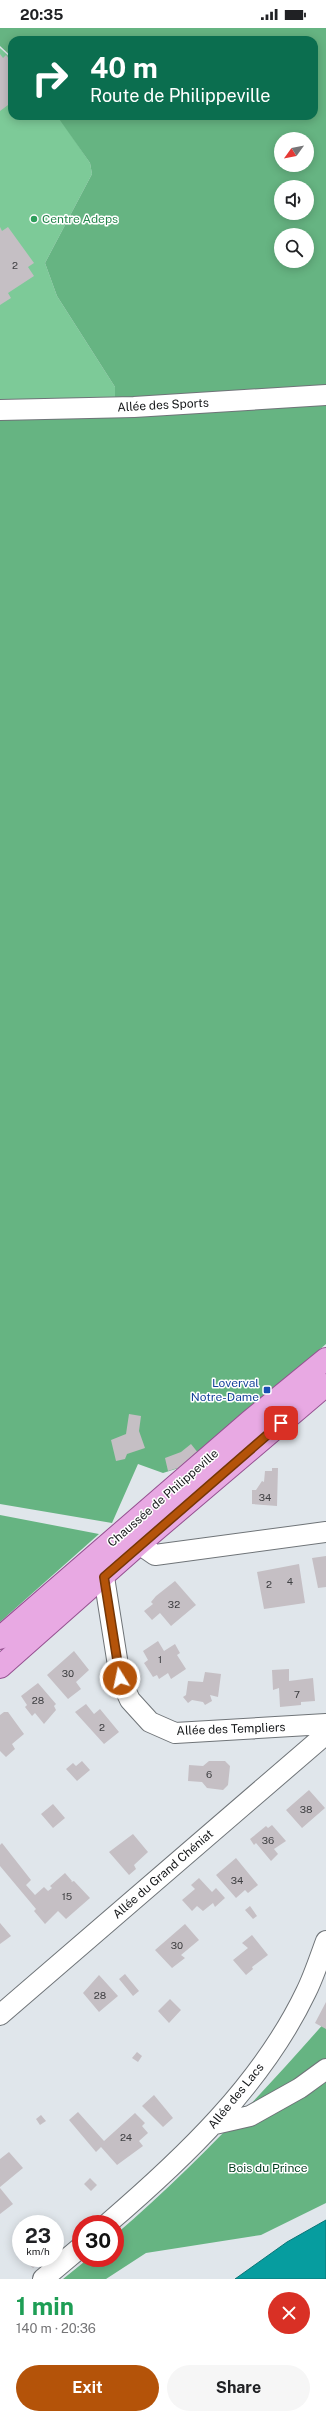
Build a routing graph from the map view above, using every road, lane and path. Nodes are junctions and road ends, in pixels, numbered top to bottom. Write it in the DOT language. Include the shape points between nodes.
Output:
graph roads {
  1 [pos="326,395"];
  2 [pos="0,410"];
  3 [pos="326,1359"];
  4 [pos="326,1385"];
  5 [pos="326,1532"];
  6 [pos="133,1536"];
  7 [pos="98,1569"];
  8 [pos="0,1638"];
  9 [pos="0,1668"];
  10 [pos="326,1724"];
  11 [pos="326,1734"];
  12 [pos="326,1940"];
  13 [pos="0,2015"];
  14 [pos="326,2069"];
  15 [pos="215,2124"];
  16 [pos="118,2215"];
  17 [pos="72,2255"];
  18 [pos="43,2279"];
  1 -- 2 [label="street, Allée des Sports" via="134,407"];
  3 -- 6 [label="main road, Chaussée de Philippeville"];
  4 -- 6 [label="main road, Chaussée de Philippeville"];
  5 -- 6 [label="street" via="155,1554"];
  6 -- 7 [label="main road, Chaussée de Philippeville"];
  7 -- 8 [label="main road, Chaussée de Philippeville"];
  7 -- 9 [label="main road, Chaussée de Philippeville"];
  7 -- 10 [label="street, Allée des Templiers" via="120,1678 130,1700 150,1722 175,1734"];
  11 -- 13 [label="street, Allée du Grand Chéniat"];
  12 -- 15 [label="street, Allée des Lacs" via="306,1992 272,2051"];
  14 -- 15 [label="street" via="300,2088 250,2116"];
  15 -- 16 [label="street, Allée des Lacs"];
  17 -- 18 [label="street"];
}
